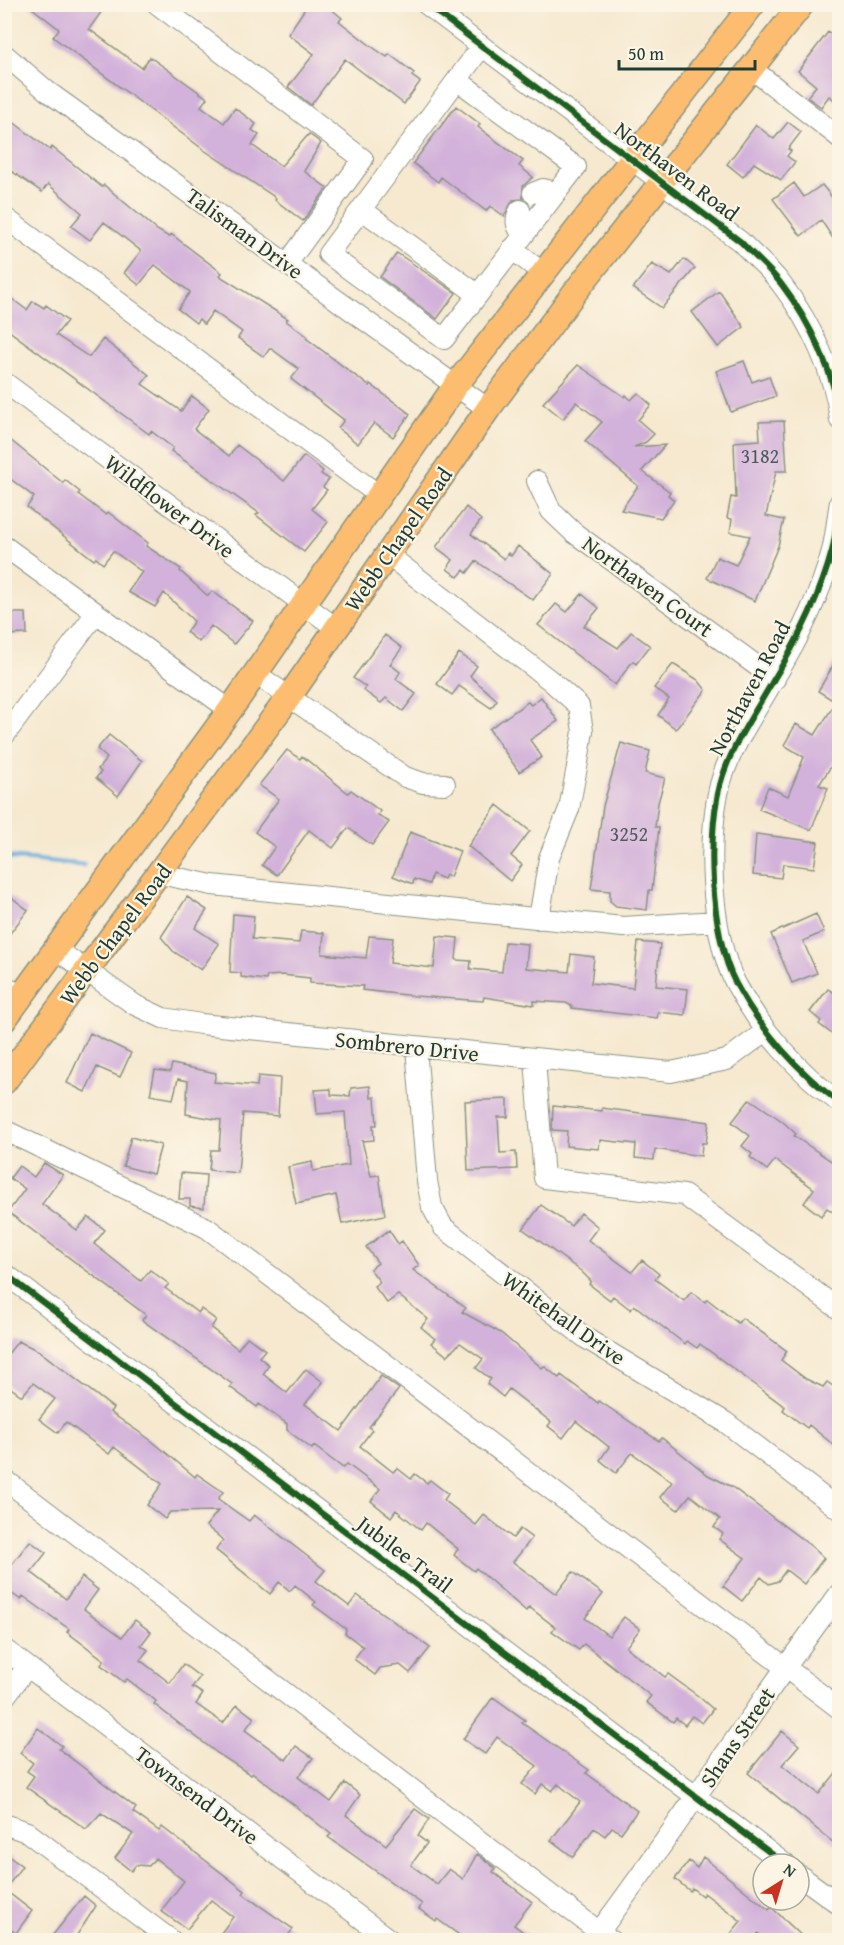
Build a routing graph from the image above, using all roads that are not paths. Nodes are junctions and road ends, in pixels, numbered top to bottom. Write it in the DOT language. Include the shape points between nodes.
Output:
graph roads {
  1 [pos="157,4"];
  2 [pos="426,4"];
  3 [pos="753,4"];
  4 [pos="802,4"];
  5 [pos="482,46"];
  6 [pos="4,54"];
  7 [pos="752,69"];
  8 [pos="458,80"];
  9 [pos="840,138"];
  10 [pos="633,159"];
  11 [pos="664,182"];
  12 [pos="556,192"];
  13 [pos="533,193"];
  14 [pos="361,209"];
  15 [pos="520,210"];
  16 [pos="4,217"];
  17 [pos="517,242"];
  18 [pos="288,264"];
  19 [pos="544,274"];
  20 [pos="477,294"];
  21 [pos="4,382"];
  22 [pos="456,385"];
  23 [pos="488,409"];
  24 [pos="840,420"];
  25 [pos="537,481"];
  26 [pos="380,496"];
  27 [pos="840,502"];
  28 [pos="4,546"];
  29 [pos="836,552"];
  30 [pos="388,555"];
  31 [pos="304,605"];
  32 [pos="96,613"];
  33 [pos="336,628"];
  34 [pos="256,674"];
  35 [pos="775,679"];
  36 [pos="288,697"];
  37 [pos="230,710"];
  38 [pos="4,736"];
  39 [pos="445,784"];
  40 [pos="160,874"];
  41 [pos="539,919"];
  42 [pos="717,921"];
  43 [pos="57,950"];
  44 [pos="86,972"];
  45 [pos="13,991"];
  46 [pos="4,1020"];
  47 [pos="766,1031"];
  48 [pos="416,1047"];
  49 [pos="535,1059"];
  50 [pos="4,1082"];
  51 [pos="840,1103"];
  52 [pos="4,1130"];
  53 [pos="4,1273"];
  54 [pos="840,1310"];
  55 [pos="4,1479"];
  56 [pos="840,1510"];
  57 [pos="840,1593"];
  58 [pos="4,1649"];
  59 [pos="27,1666"];
  60 [pos="784,1667"];
  61 [pos="4,1698"];
  62 [pos="840,1709"];
  63 [pos="697,1797"];
  64 [pos="4,1824"];
  65 [pos="769,1852"];
  66 [pos="811,1884"];
  67 [pos="840,1905"];
  68 [pos="601,1938"];
  69 [pos="171,1941"];
  70 [pos="390,1941"];
  1 -- 18 [label="street" via="363,159"];
  2 -- 5 [label="street, Northaven Road"];
  3 -- 10 [label="main road, Webb Chapel Road"];
  4 -- 7 [label="main road, Webb Chapel Road"];
  5 -- 8 [label="street"];
  5 -- 10 [label="street, Northaven Road"];
  6 -- 18 [label="street, Talisman Drive" via="47,91"];
  7 -- 9 [label="street"];
  7 -- 11 [label="main road, Webb Chapel Road"];
  8 -- 12 [label="street" via="576,167"];
  8 -- 14 [label="street"];
  10 -- 11 [label="street, Northaven Road"];
  10 -- 19 [label="main road, Webb Chapel Road"];
  11 -- 23 [label="main road, Webb Chapel Road"];
  11 -- 24 [label="street, Northaven Road" via="741,242 782,284 807,323 828,373"];
  12 -- 13 [label="street" via="543,189"];
  12 -- 17 [label="street"];
  14 -- 20 [label="street"];
  14 -- 20 [label="street" via="328,254 337,261 444,339"];
  15 -- 17 [label="street" via="516,216"];
  16 -- 26 [label="street"];
  17 -- 19 [label="street"];
  17 -- 20 [label="street"];
  18 -- 22 [label="street, Talisman Drive"];
  19 -- 22 [label="main road, Webb Chapel Road"];
  21 -- 31 [label="street, Wildflower Drive"];
  22 -- 23 [label="street, Talisman Drive"];
  22 -- 26 [label="main road, Webb Chapel Road"];
  23 -- 30 [label="main road, Webb Chapel Road"];
  25 -- 35 [label="street, Northaven Court" via="551,511 573,532"];
  26 -- 31 [label="main road, Webb Chapel Road"];
  27 -- 29 [label="street, Northaven Road"];
  28 -- 32 [label="street"];
  29 -- 35 [label="street, Northaven Road"];
  30 -- 33 [label="main road, Webb Chapel Road"];
  30 -- 41 [label="street" via="579,706 583,731 578,762 569,809 549,858"];
  31 -- 33 [label="street, Wildflower Drive"];
  31 -- 34 [label="main road, Webb Chapel Road"];
  32 -- 37 [label="street"];
  32 -- 38 [label="street"];
  33 -- 36 [label="main road, Webb Chapel Road"];
  34 -- 36 [label="street"];
  34 -- 37 [label="main road, Webb Chapel Road"];
  35 -- 42 [label="street, Northaven Road" via="743,729 723,777 711,863"];
  36 -- 39 [label="street" via="405,777"];
  36 -- 40 [label="main road, Webb Chapel Road"];
  37 -- 43 [label="main road, Webb Chapel Road"];
  40 -- 41 [label="street" via="212,885"];
  40 -- 44 [label="main road, Webb Chapel Road"];
  41 -- 42 [label="street" via="623,927"];
  42 -- 47 [label="street, Northaven Road" via="735,983"];
  43 -- 44 [label="street, Sombrero Drive"];
  43 -- 45 [label="main road, Webb Chapel Road"];
  44 -- 48 [label="street, Sombrero Drive" via="135,1005 163,1018"];
  44 -- 50 [label="main road, Webb Chapel Road"];
  45 -- 46 [label="main road, Webb Chapel Road"];
  47 -- 49 [label="street, Sombrero Drive" via="727,1060 671,1072"];
  47 -- 51 [label="street, Northaven Road" via="813,1084"];
  48 -- 49 [label="street, Sombrero Drive"];
  48 -- 56 [label="street, Whitehall Drive" via="427,1181 432,1206 443,1227 586,1339 725,1422"];
  49 -- 54 [label="street" via="544,1178 684,1195"];
  52 -- 60 [label="street" via="207,1228"];
  53 -- 63 [label="street, Jubilee Trail"];
  55 -- 68 [label="street"];
  57 -- 60 [label="street, Shans Street"];
  58 -- 59 [label="street, Townsend Drive"];
  59 -- 61 [label="street"];
  59 -- 70 [label="street, Townsend Drive"];
  60 -- 62 [label="street"];
  60 -- 63 [label="street, Shans Street"];
  63 -- 65 [label="street, Jubilee Trail"];
  63 -- 68 [label="street, Shans Street"];
  64 -- 69 [label="street" via="27,1832"];
  66 -- 67 [label="street"];
}
